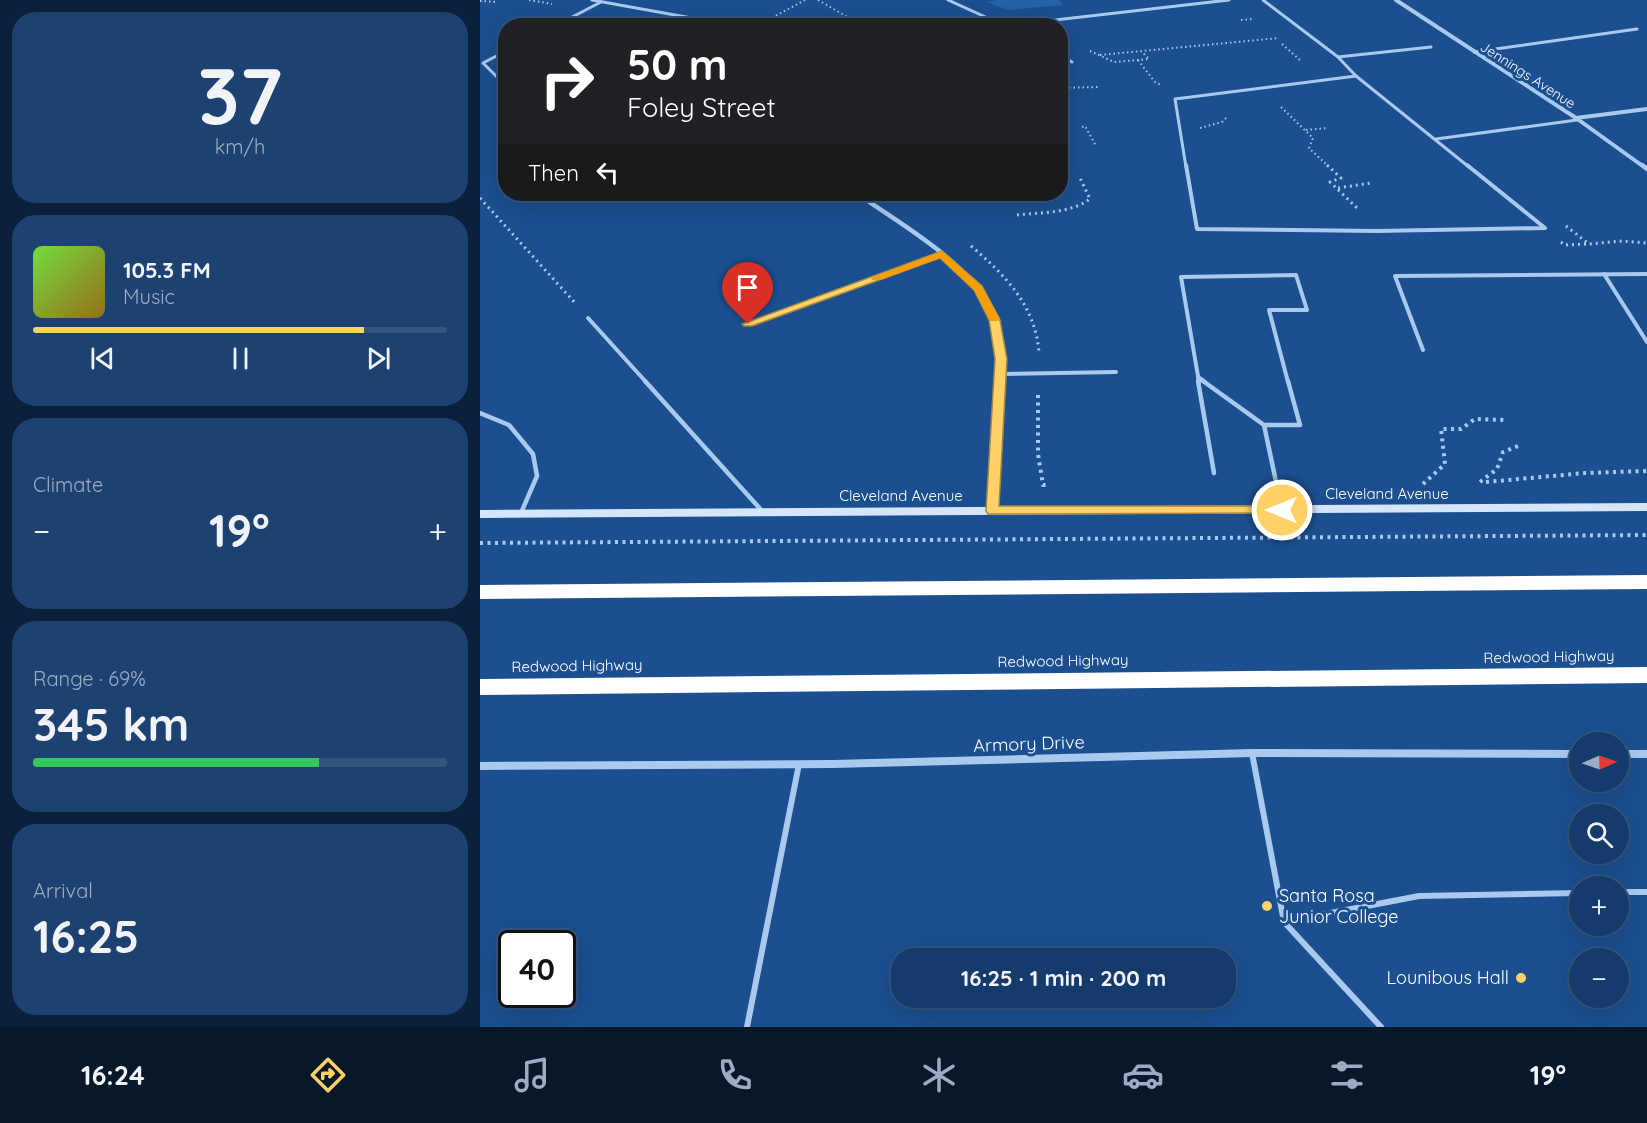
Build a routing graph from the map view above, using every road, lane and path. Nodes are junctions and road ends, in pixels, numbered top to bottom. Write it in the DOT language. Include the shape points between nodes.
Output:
graph roads {
  1 [pos="592,0"];
  2 [pos="805,0"];
  3 [pos="818,0"];
  4 [pos="948,0"];
  5 [pos="1229,0"];
  6 [pos="1263,0"];
  7 [pos="1396,0"];
  8 [pos="480,1"];
  9 [pos="536,1"];
  10 [pos="603,1"];
  11 [pos="497,2"];
  12 [pos="527,3"];
  13 [pos="570,18"];
  14 [pos="693,18"];
  15 [pos="771,18"];
  16 [pos="849,18"];
  17 [pos="988,18"];
  18 [pos="1066,18"];
  19 [pos="1254,19"];
  20 [pos="1241,20"];
  21 [pos="1637,29"];
  22 [pos="1310,35"];
  23 [pos="1431,47"];
  24 [pos="1160,49"];
  25 [pos="1142,51"];
  26 [pos="1474,52"];
  27 [pos="498,55"];
  28 [pos="1100,55"];
  29 [pos="1165,55"];
  30 [pos="1338,57"];
  31 [pos="1068,60"];
  32 [pos="1137,60"];
  33 [pos="1072,62"];
  34 [pos="1114,62"];
  35 [pos="1356,76"];
  36 [pos="498,78"];
  37 [pos="1155,82"];
  38 [pos="1098,87"];
  39 [pos="1068,88"];
  40 [pos="1277,104"];
  41 [pos="1647,109"];
  42 [pos="1235,111"];
  43 [pos="1219,112"];
  44 [pos="1228,116"];
  45 [pos="1577,119"];
  46 [pos="1077,127"];
  47 [pos="1327,128"];
  48 [pos="1197,130"];
  49 [pos="1305,130"];
  50 [pos="1436,139"];
  51 [pos="1096,146"];
  52 [pos="1647,169"];
  53 [pos="1080,178"];
  54 [pos="1371,183"];
  55 [pos="1337,189"];
  56 [pos="480,198"];
  57 [pos="868,201"];
  58 [pos="1349,211"];
  59 [pos="1017,215"];
  60 [pos="1562,222"];
  61 [pos="1545,228"];
  62 [pos="1647,243"];
  63 [pos="1589,244"];
  64 [pos="942,254"];
  65 [pos="1604,274"];
  66 [pos="1647,274"];
  67 [pos="588,318"];
  68 [pos="748,324"];
  69 [pos="1647,342"];
  70 [pos="1423,350"];
  71 [pos="1116,372"];
  72 [pos="1000,375"];
  73 [pos="1198,377"];
  74 [pos="480,413"];
  75 [pos="1506,420"];
  76 [pos="1264,425"];
  77 [pos="1518,446"];
  78 [pos="1214,473"];
  79 [pos="1480,482"];
  80 [pos="1420,486"];
  81 [pos="1647,507"];
  82 [pos="1282,510"];
  83 [pos="992,511"];
  84 [pos="763,512"];
  85 [pos="521,513"];
  86 [pos="480,514"];
  87 [pos="1647,535"];
  88 [pos="480,543"];
  89 [pos="1647,582"];
  90 [pos="480,592"];
  91 [pos="1647,675"];
  92 [pos="480,687"];
  93 [pos="1252,753"];
  94 [pos="1569,754"];
  95 [pos="1629,754"];
  96 [pos="1647,754"];
  97 [pos="799,764"];
  98 [pos="480,766"];
  99 [pos="1629,892"];
  100 [pos="1647,892"];
  101 [pos="1569,893"];
  102 [pos="1284,922"];
  103 [pos="747,1027"];
  104 [pos="1381,1027"];
  1 -- 10 [label="lane"];
  2 -- 15 [label="path"];
  3 -- 16 [label="path"];
  4 -- 17 [label="lane"];
  5 -- 18 [label="lane"];
  6 -- 22 [label="lane"];
  7 -- 26 [label="street, Jennings Avenue"];
  8 -- 11 [label="path"];
  9 -- 12 [label="path"];
  10 -- 13 [label="lane"];
  10 -- 14 [label="lane"];
  19 -- 20 [label="path"];
  21 -- 26 [label="lane"];
  22 -- 24 [label="path"];
  22 -- 30 [label="lane"];
  23 -- 30 [label="lane"];
  24 -- 25 [label="path"];
  24 -- 29 [label="path"];
  25 -- 28 [label="path"];
  25 -- 32 [label="path" via="1149,59"];
  26 -- 45 [label="street, Jennings Avenue"];
  27 -- 36 [label="lane" via="483,63"];
  30 -- 35 [label="lane"];
  31 -- 33 [label="lane"];
  32 -- 34 [label="path"];
  32 -- 37 [label="path"];
  35 -- 50 [label="lane"];
  35 -- 61 [label="lane" via="1175,99 1197,230"];
  38 -- 39 [label="path"];
  40 -- 49 [label="path"];
  41 -- 45 [label="street"];
  42 -- 44 [label="path"];
  43 -- 44 [label="path"];
  44 -- 48 [label="path"];
  45 -- 50 [label="lane"];
  45 -- 52 [label="street, Jennings Avenue"];
  46 -- 51 [label="path" via="1085,126"];
  47 -- 49 [label="path"];
  49 -- 55 [label="path" via="1313,138 1308,148 1341,178 1330,182"];
  50 -- 61 [label="lane"];
  53 -- 59 [label="path" via="1090,199 1085,204"];
  54 -- 55 [label="path"];
  55 -- 58 [label="path" via="1360,211"];
  56 -- 67 [label="path"];
  57 -- 64 [label="street"];
  60 -- 63 [label="path"];
  61 -- 63 [label="path" via="1565,246"];
  62 -- 63 [label="path"];
  64 -- 68 [label="lane"];
  64 -- 72 [label="street" via="978,289 995,320"];
  65 -- 66 [label="lane"];
  65 -- 69 [label="lane"];
  65 -- 70 [label="lane" via="1395,276"];
  67 -- 84 [label="lane"];
  71 -- 72 [label="lane"];
  72 -- 83 [label="street"];
  73 -- 76 [label="lane"];
  73 -- 76 [label="lane" via="1181,277 1296,275 1307,310 1269,310 1299,425"];
  73 -- 78 [label="lane"];
  74 -- 85 [label="lane" via="509,425 532,454 537,476"];
  75 -- 80 [label="path" via="1474,419 1461,429 1441,429 1445,464"];
  76 -- 82 [label="lane"];
  77 -- 79 [label="path" via="1503,452 1497,469"];
  81 -- 82 [label="street, Cleveland Avenue"];
  82 -- 83 [label="street, Cleveland Avenue"];
  83 -- 84 [label="street, Cleveland Avenue"];
  84 -- 85 [label="street, Cleveland Avenue"];
  85 -- 86 [label="street, Cleveland Avenue"];
  87 -- 88 [label="path"];
  89 -- 90 [label="highway"];
  91 -- 92 [label="highway, Redwood Highway"];
  93 -- 94 [label="street, Armory Drive"];
  93 -- 97 [label="street, Armory Drive"];
  93 -- 102 [label="lane"];
  95 -- 96 [label="street"];
  97 -- 98 [label="street, Armory Drive"];
  97 -- 103 [label="lane"];
  99 -- 100 [label="lane"];
  101 -- 102 [label="lane" via="1419,896"];
  102 -- 104 [label="lane"];
}
